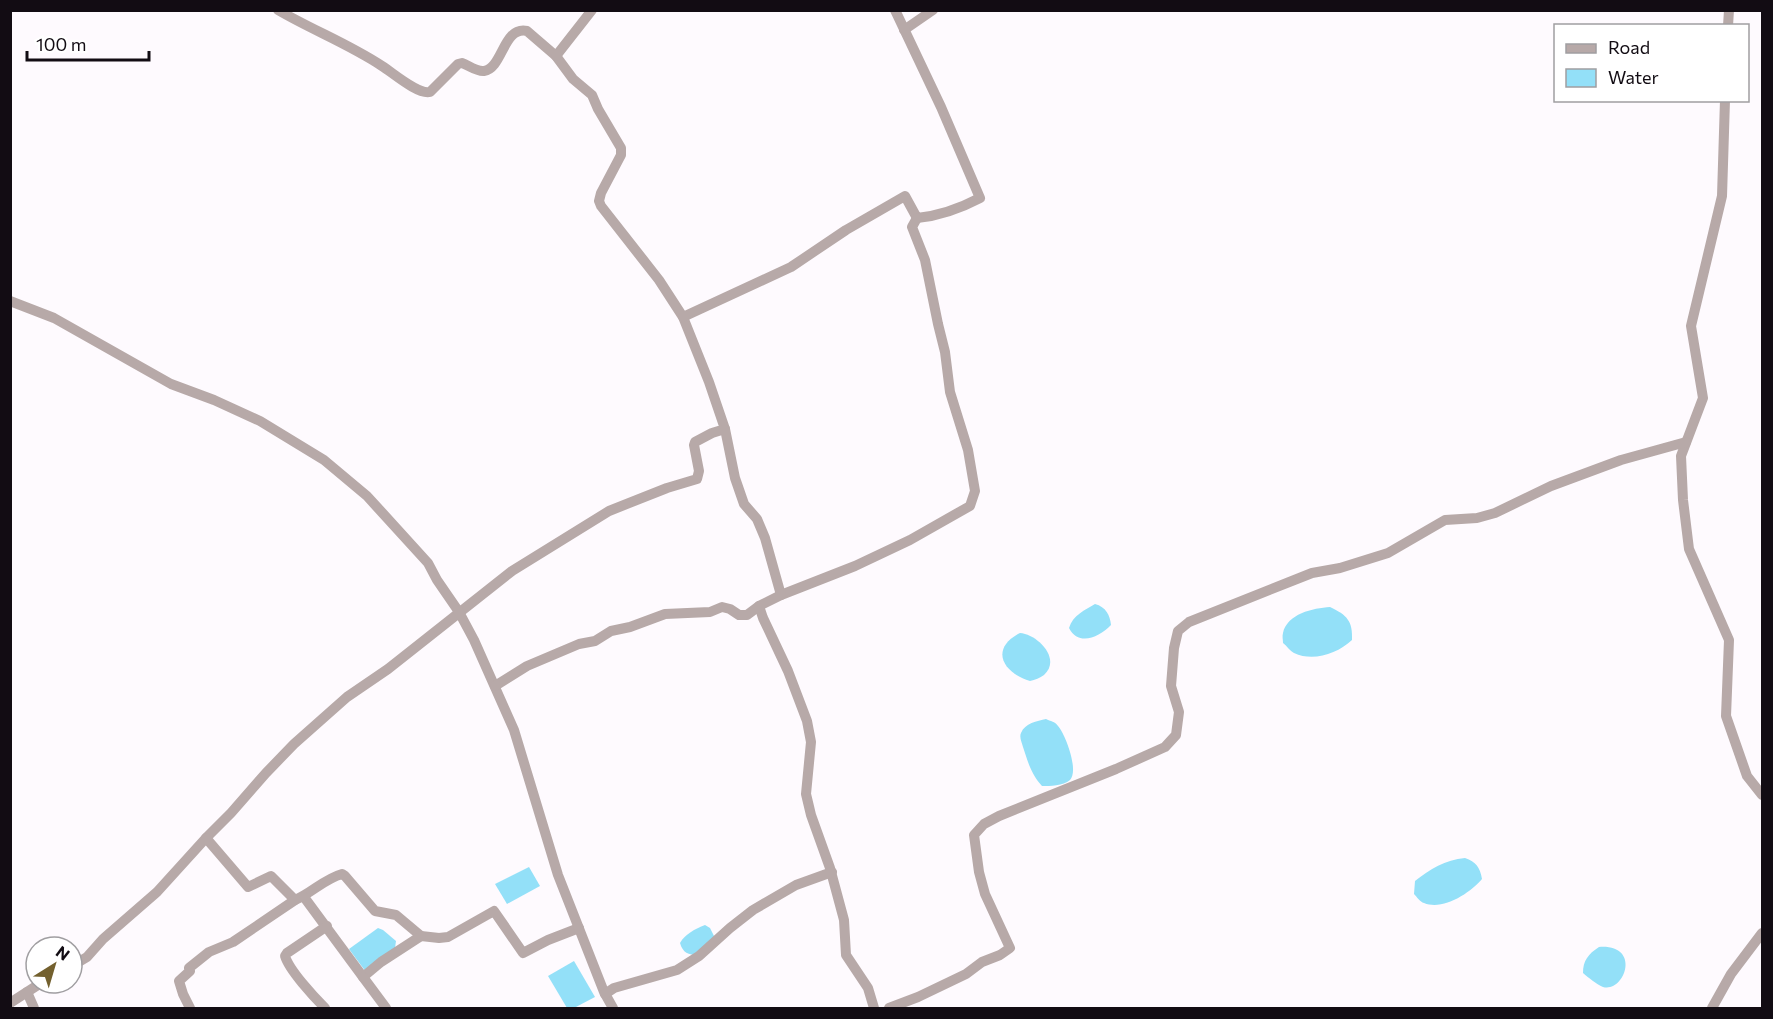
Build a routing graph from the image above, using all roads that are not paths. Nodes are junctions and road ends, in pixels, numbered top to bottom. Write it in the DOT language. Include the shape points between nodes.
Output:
graph roads {
  1 [pos="278,10"];
  2 [pos="592,10"];
  3 [pos="895,10"];
  4 [pos="933,10"];
  5 [pos="904,30"];
  6 [pos="556,56"];
  7 [pos="1725,102"];
  8 [pos="917,218"];
  9 [pos="10,301"];
  10 [pos="683,317"];
  11 [pos="725,429"];
  12 [pos="1686,442"];
  13 [pos="781,596"];
  14 [pos="759,606"];
  15 [pos="459,612"];
  16 [pos="495,686"];
  17 [pos="1762,795"];
  18 [pos="206,838"];
  19 [pos="832,872"];
  20 [pos="299,899"];
  21 [pos="327,926"];
  22 [pos="579,928"];
  23 [pos="1762,933"];
  24 [pos="421,936"];
  25 [pos="84,959"];
  26 [pos="363,977"];
  27 [pos="24,994"];
  28 [pos="605,994"];
  29 [pos="10,1003"];
  30 [pos="190,1008"];
  31 [pos="325,1008"];
  32 [pos="386,1008"];
  33 [pos="613,1008"];
  34 [pos="874,1008"];
  35 [pos="889,1008"];
  36 [pos="1712,1008"];
  1 -- 6 [label="street" via="426,93 458,64 488,70 507,42 521,30"];
  2 -- 6 [label="street"];
  3 -- 5 [label="street"];
  4 -- 5 [label="street"];
  5 -- 8 [label="street" via="980,198"];
  6 -- 10 [label="street" via="573,79 592,95 621,148 599,201 601,206"];
  7 -- 12 [label="street" via="1722,196 1691,326 1703,398"];
  8 -- 10 [label="street" via="905,196 791,267"];
  8 -- 13 [label="street" via="912,227 925,260 950,392 968,450 975,491 970,506 910,540"];
  9 -- 15 [label="street" via="54,318 171,384 260,421 324,460 367,496 428,563"];
  10 -- 11 [label="street"];
  11 -- 13 [label="street" via="735,478 744,504 765,538"];
  11 -- 15 [label="street" via="695,442 697,479 609,511 512,571"];
  12 -- 17 [label="street" via="1681,456 1689,549 1729,640 1726,716 1747,776"];
  12 -- 35 [label="street" via="1621,460 1551,486 1496,513 1445,520 1388,552 1312,573 1189,622 1178,631 1173,657 1171,686 1179,712 1176,735 1165,747 1025,805 984,824 974,835 985,894 1011,948 966,974"];
  13 -- 14 [label="street"];
  14 -- 16 [label="street" via="747,615 722,607 710,612 665,614 611,631 595,641 527,666"];
  14 -- 19 [label="street" via="807,721 811,742 806,794"];
  15 -- 16 [label="street"];
  15 -- 18 [label="street" via="347,697 294,744"];
  16 -- 22 [label="street" via="514,730 558,876"];
  18 -- 20 [label="street" via="245,886 271,876"];
  18 -- 25 [label="street" via="157,892"];
  19 -- 28 [label="street" via="796,885 753,910 677,970"];
  19 -- 34 [label="street" via="844,920 846,955 868,988"];
  20 -- 21 [label="street"];
  20 -- 24 [label="street" via="332,877 344,874 375,911 396,915"];
  20 -- 30 [label="street" via="189,968 179,981"];
  21 -- 26 [label="street"];
  21 -- 31 [label="street" via="285,956"];
  22 -- 24 [label="street" via="523,953 494,911 448,937"];
  22 -- 28 [label="street"];
  23 -- 36 [label="street" via="1731,974"];
  24 -- 26 [label="street"];
  26 -- 32 [label="street"];
  27 -- 29 [label="street"];
  28 -- 33 [label="street"];
}
